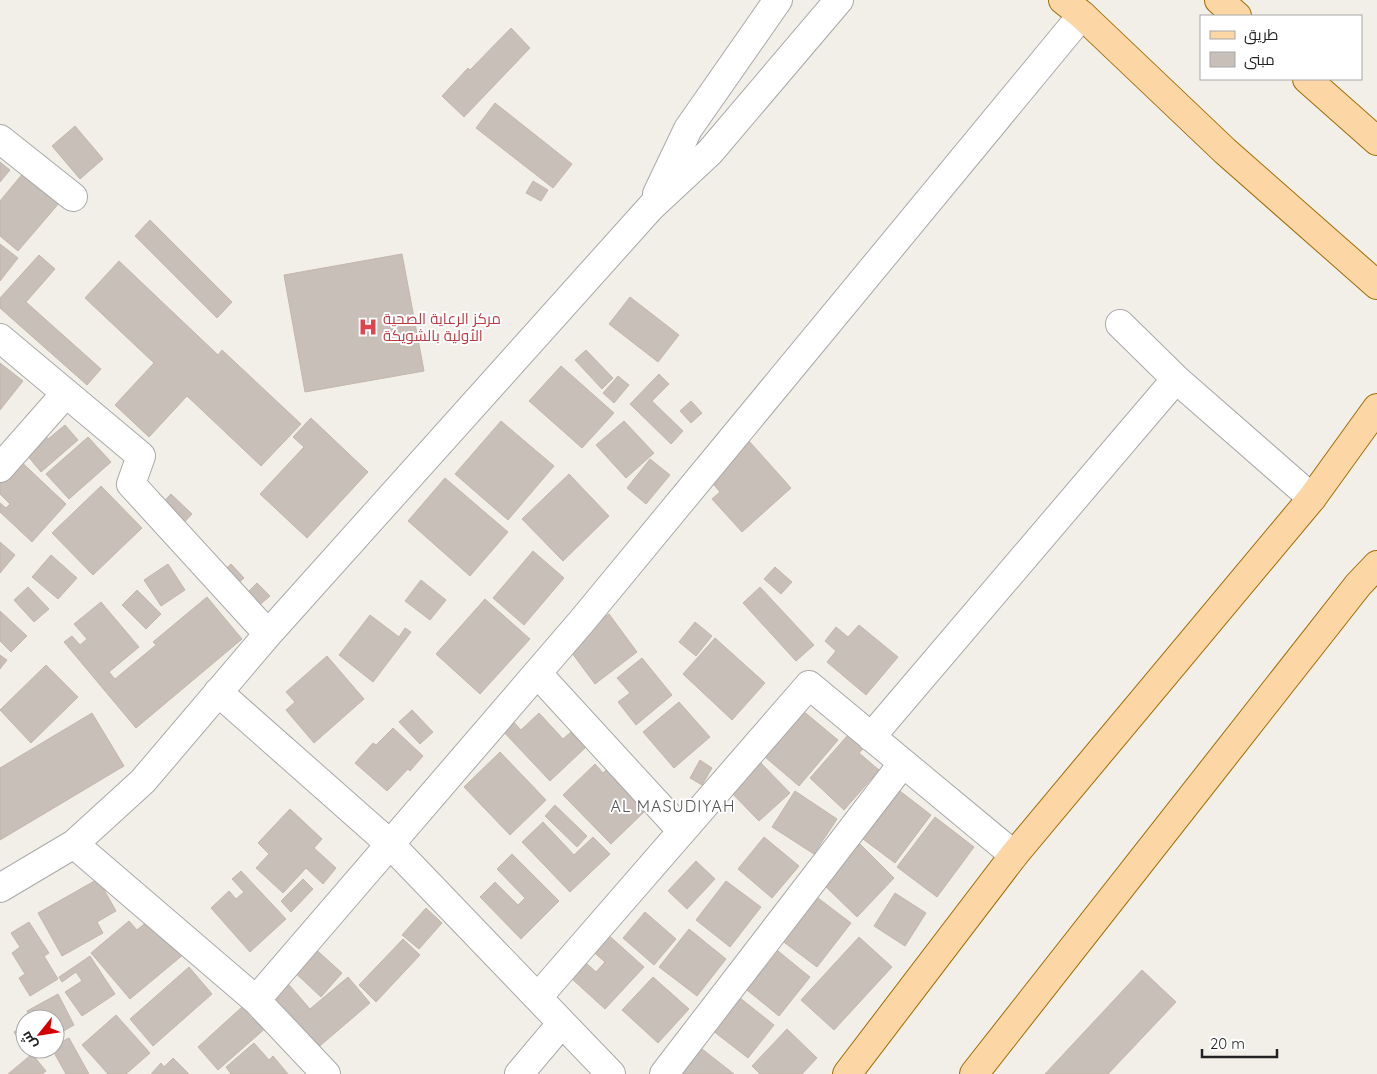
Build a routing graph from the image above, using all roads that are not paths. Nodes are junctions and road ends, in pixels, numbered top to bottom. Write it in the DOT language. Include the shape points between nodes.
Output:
graph roads {
  1 [pos="778,0"];
  2 [pos="839,0"];
  3 [pos="1219,0"];
  4 [pos="1073,8"];
  5 [pos="1236,15"];
  6 [pos="1308,80"];
  7 [pos="0,139"];
  8 [pos="1377,141"];
  9 [pos="73,197"];
  10 [pos="651,207"];
  11 [pos="1377,285"];
  12 [pos="1120,324"];
  13 [pos="0,338"];
  14 [pos="1176,378"];
  15 [pos="66,393"];
  16 [pos="1377,408"];
  17 [pos="0,468"];
  18 [pos="1312,498"];
  19 [pos="1377,565"];
  20 [pos="268,634"];
  21 [pos="537,673"];
  22 [pos="218,692"];
  23 [pos="871,737"];
  24 [pos="903,763"];
  25 [pos="682,832"];
  26 [pos="74,844"];
  27 [pos="390,844"];
  28 [pos="1014,854"];
  29 [pos="0,887"];
  30 [pos="538,998"];
  31 [pos="256,1000"];
  32 [pos="562,1024"];
  33 [pos="326,1074"];
  34 [pos="519,1074"];
  35 [pos="611,1074"];
  36 [pos="664,1074"];
  37 [pos="847,1074"];
  38 [pos="974,1074"];
  1 -- 10 [label="street" via="688,129"];
  2 -- 10 [label="street" via="710,152"];
  3 -- 5 [label="main road"];
  4 -- 11 [label="main road" via="1225,151"];
  4 -- 21 [label="street"];
  6 -- 8 [label="main road"];
  7 -- 9 [label="street"];
  10 -- 20 [label="street"];
  12 -- 14 [label="street"];
  13 -- 15 [label="street"];
  14 -- 18 [label="street"];
  14 -- 23 [label="street"];
  15 -- 17 [label="street"];
  15 -- 20 [label="street" via="141,456 131,484"];
  16 -- 18 [label="main road"];
  18 -- 28 [label="main road"];
  19 -- 38 [label="main road"];
  20 -- 22 [label="street"];
  21 -- 25 [label="street"];
  21 -- 27 [label="street"];
  22 -- 26 [label="street" via="142,781"];
  22 -- 27 [label="street"];
  23 -- 24 [label="street"];
  23 -- 25 [label="street" via="809,685"];
  24 -- 28 [label="street"];
  24 -- 36 [label="street"];
  25 -- 30 [label="street"];
  26 -- 29 [label="street"];
  26 -- 31 [label="street"];
  27 -- 30 [label="street"];
  27 -- 31 [label="street"];
  28 -- 37 [label="main road"];
  30 -- 32 [label="street"];
  31 -- 33 [label="street"];
  32 -- 34 [label="street"];
  32 -- 35 [label="street"];
}
